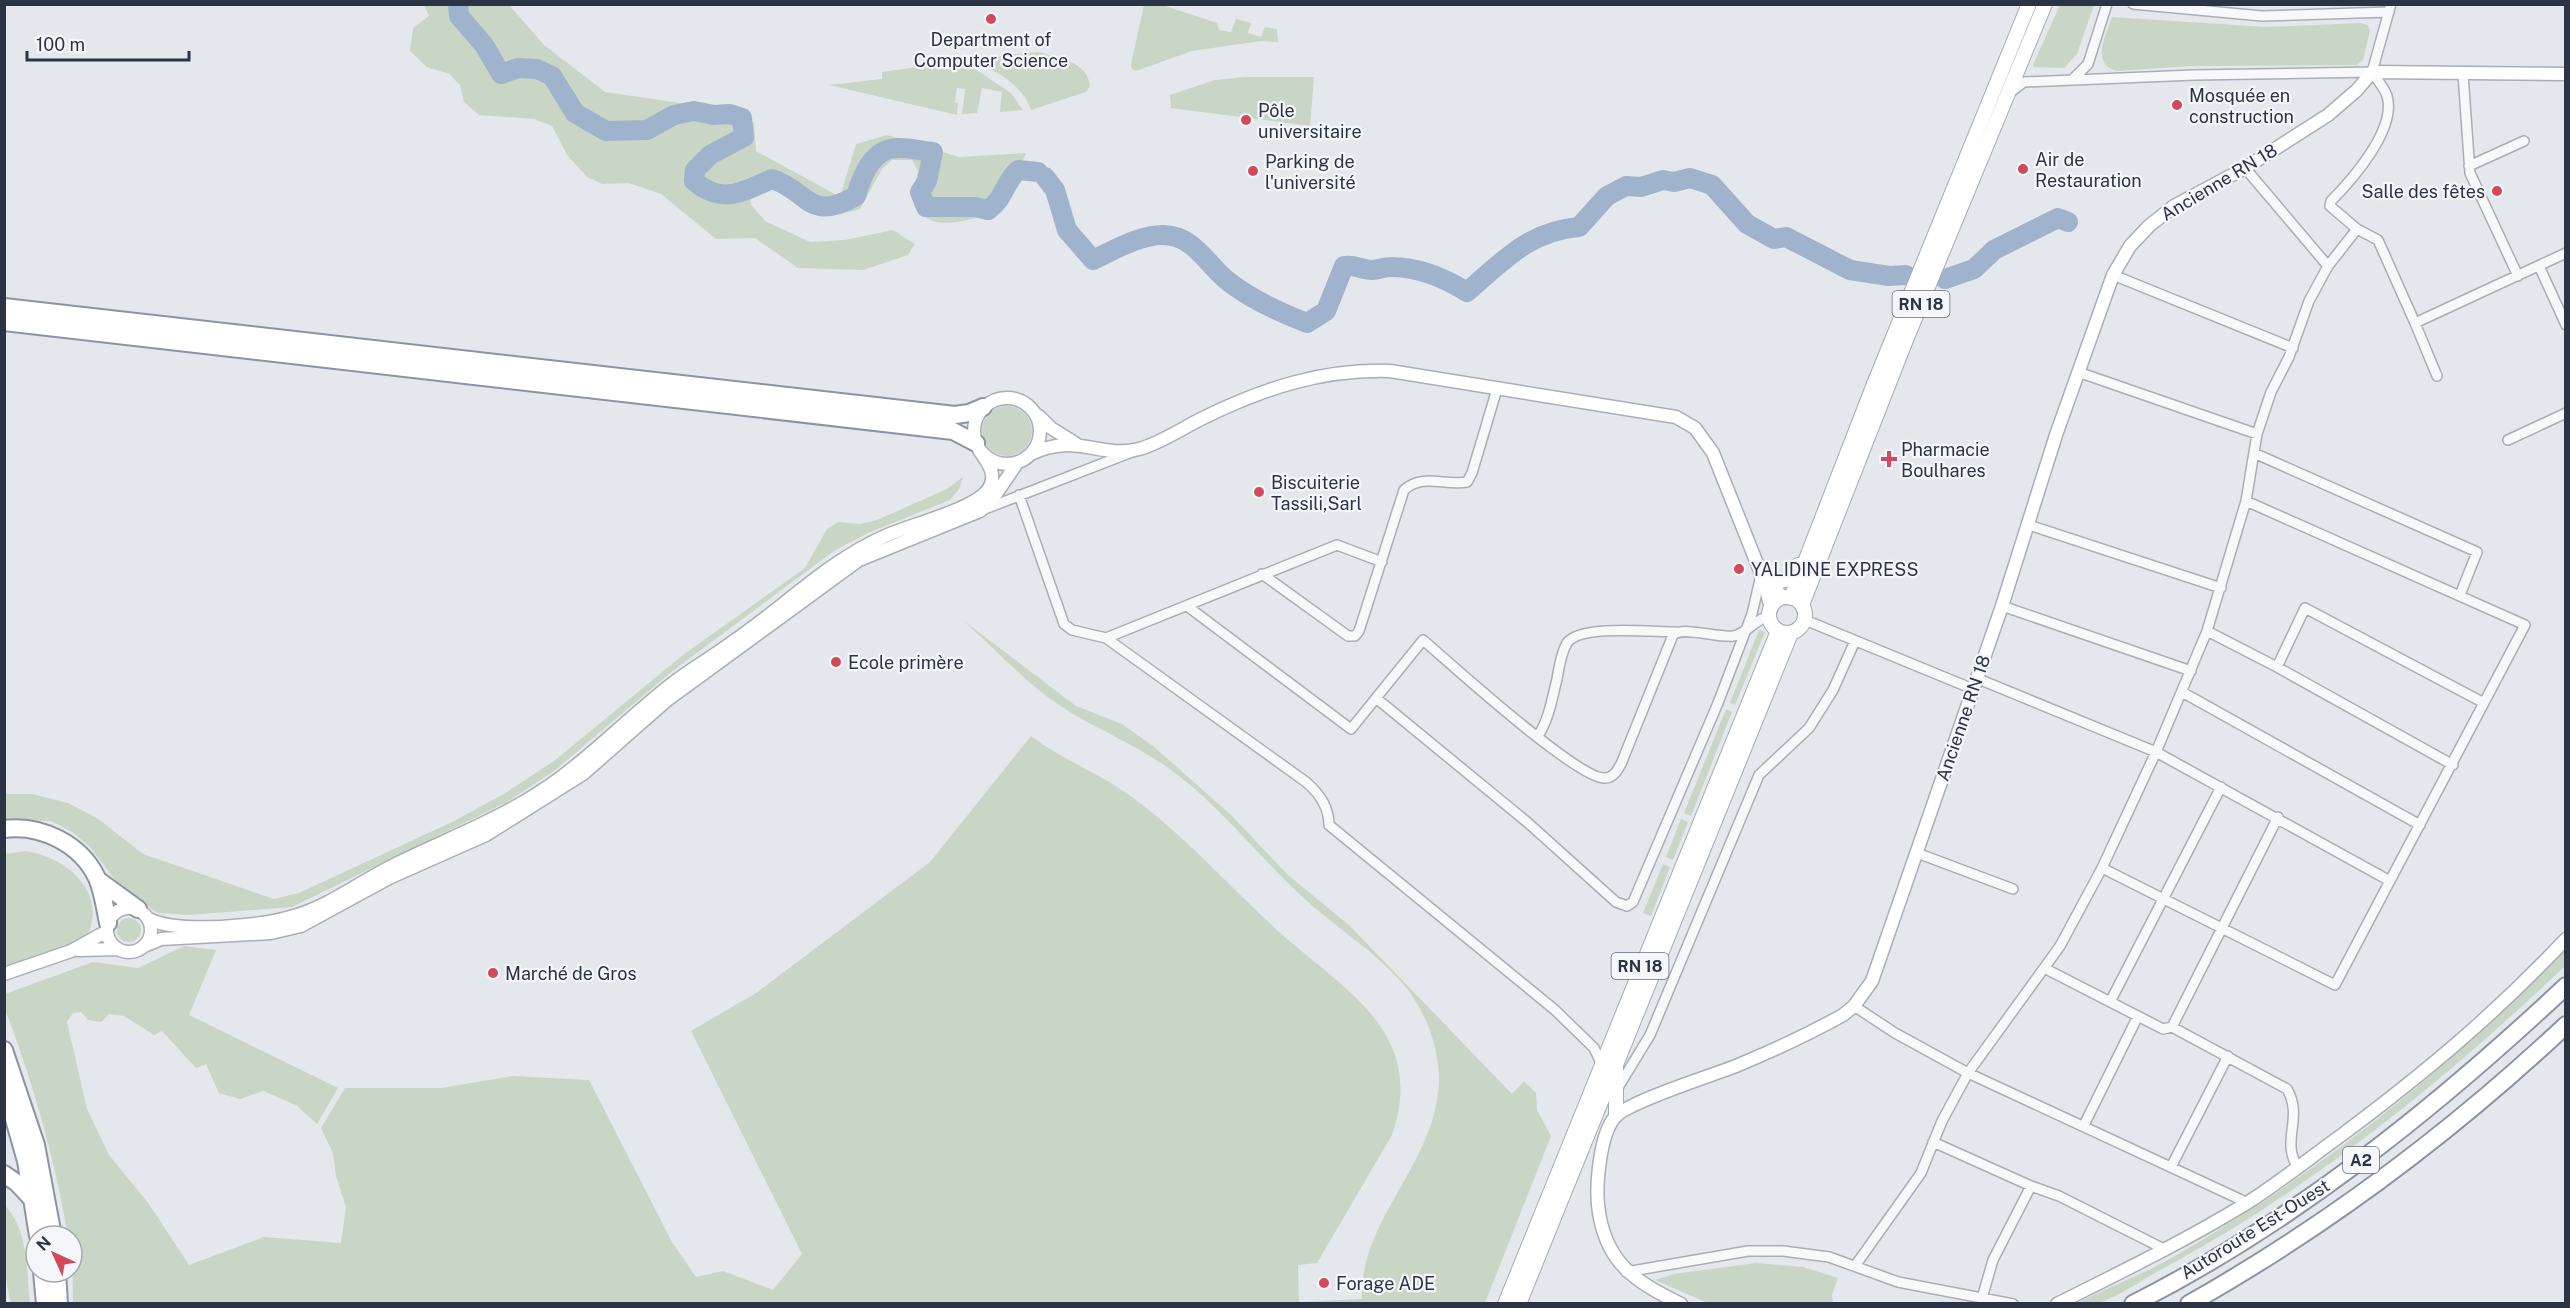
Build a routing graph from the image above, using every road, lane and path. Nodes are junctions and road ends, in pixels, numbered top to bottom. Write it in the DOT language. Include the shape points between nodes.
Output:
graph roads {
  1 [pos="2029,4"];
  2 [pos="2045,4"];
  3 [pos="2107,4"];
  4 [pos="2133,4"];
  5 [pos="2249,4"];
  6 [pos="2390,8"];
  7 [pos="2246,15"];
  8 [pos="2021,61"];
  9 [pos="2372,72"];
  10 [pos="2463,74"];
  11 [pos="2565,74"];
  12 [pos="2044,81"];
  13 [pos="2071,81"];
  14 [pos="2005,100"];
  15 [pos="2524,141"];
  16 [pos="2469,166"];
  17 [pos="2245,168"];
  18 [pos="2357,229"];
  19 [pos="2565,254"];
  20 [pos="2328,266"];
  21 [pos="2539,266"];
  22 [pos="2113,275"];
  23 [pos="2518,276"];
  24 [pos="4,307"];
  25 [pos="4,322"];
  26 [pos="2415,323"];
  27 [pos="2565,326"];
  28 [pos="2293,348"];
  29 [pos="2078,372"];
  30 [pos="2437,376"];
  31 [pos="1497,389"];
  32 [pos="1029,406"];
  33 [pos="983,407"];
  34 [pos="2565,414"];
  35 [pos="2257,434"];
  36 [pos="2508,440"];
  37 [pos="1076,443"];
  38 [pos="978,447"];
  39 [pos="1138,449"];
  40 [pos="2254,453"];
  41 [pos="1031,454"];
  42 [pos="1017,463"];
  43 [pos="1019,495"];
  44 [pos="2246,501"];
  45 [pos="980,511"];
  46 [pos="1822,522"];
  47 [pos="2029,525"];
  48 [pos="1382,562"];
  49 [pos="1262,574"];
  50 [pos="1763,578"];
  51 [pos="2221,588"];
  52 [pos="2460,595"];
  53 [pos="1793,600"];
  54 [pos="1187,606"];
  55 [pos="2002,606"];
  56 [pos="1770,613"];
  57 [pos="1804,620"];
  58 [pos="1747,628"];
  59 [pos="2207,631"];
  60 [pos="1676,632"];
  61 [pos="1784,632"];
  62 [pos="1106,638"];
  63 [pos="1856,640"];
  64 [pos="2277,667"];
  65 [pos="2191,671"];
  66 [pos="1974,684"];
  67 [pos="2182,692"];
  68 [pos="1376,698"];
  69 [pos="2484,703"];
  70 [pos="1538,736"];
  71 [pos="2156,752"];
  72 [pos="2453,765"];
  73 [pos="2221,787"];
  74 [pos="2278,818"];
  75 [pos="2420,825"];
  76 [pos="4,829"];
  77 [pos="1917,853"];
  78 [pos="2102,868"];
  79 [pos="98,880"];
  80 [pos="2390,881"];
  81 [pos="2013,889"];
  82 [pos="2162,898"];
  83 [pos="143,914"];
  84 [pos="107,927"];
  85 [pos="2223,928"];
  86 [pos="2565,939"];
  87 [pos="144,946"];
  88 [pos="118,949"];
  89 [pos="71,951"];
  90 [pos="2044,968"];
  91 [pos="4,974"];
  92 [pos="2565,986"];
  93 [pos="2110,1002"];
  94 [pos="1854,1006"];
  95 [pos="2138,1016"];
  96 [pos="2565,1025"];
  97 [pos="2172,1027"];
  98 [pos="1611,1037"];
  99 [pos="1588,1043"];
  100 [pos="4,1050"];
  101 [pos="2228,1056"];
  102 [pos="1616,1062"];
  103 [pos="1601,1063"];
  104 [pos="1968,1073"];
  105 [pos="4,1084"];
  106 [pos="1618,1088"];
  107 [pos="1616,1116"];
  108 [pos="2084,1125"];
  109 [pos="1933,1142"];
  110 [pos="2171,1167"];
  111 [pos="2298,1168"];
  112 [pos="4,1174"];
  113 [pos="2031,1186"];
  114 [pos="34,1202"];
  115 [pos="2248,1203"];
  116 [pos="37,1224"];
  117 [pos="51,1224"];
  118 [pos="2166,1250"];
  119 [pos="1855,1266"];
  120 [pos="1626,1272"];
  121 [pos="43,1284"];
  122 [pos="58,1284"];
  123 [pos="1982,1299"];
  124 [pos="45,1304"];
  125 [pos="59,1304"];
  126 [pos="1505,1304"];
  127 [pos="1519,1304"];
  128 [pos="1681,1304"];
  129 [pos="2013,1304"];
  130 [pos="2057,1304"];
  131 [pos="2133,1304"];
  132 [pos="2189,1304"];
  1 -- 46 [label="main road, RN 18"];
  2 -- 8 [label="main road, RN 18"];
  3 -- 13 [label="street" via="2088,64"];
  4 -- 7 [label="street"];
  5 -- 7 [label="street"];
  6 -- 7 [label="street"];
  6 -- 9 [label="street"];
  8 -- 12 [label="street" via="2031,78"];
  8 -- 14 [label="main road, RN 18"];
  9 -- 10 [label="main road"];
  9 -- 13 [label="street"];
  9 -- 17 [label="main road, Ancienne RN 18" via="2328,115"];
  9 -- 18 [label="street" via="2387,97 2387,113 2368,158 2330,206"];
  10 -- 11 [label="main road"];
  10 -- 16 [label="street"];
  12 -- 13 [label="street"];
  12 -- 14 [label="street" via="2024,82"];
  14 -- 53 [label="main road, RN 18"];
  15 -- 16 [label="street"];
  16 -- 23 [label="street"];
  17 -- 20 [label="street"];
  17 -- 22 [label="main road, Ancienne RN 18" via="2174,206 2149,226 2130,246"];
  18 -- 20 [label="street"];
  18 -- 26 [label="street" via="2378,240"];
  19 -- 21 [label="street"];
  20 -- 28 [label="street" via="2309,301"];
  21 -- 23 [label="street"];
  21 -- 27 [label="street"];
  22 -- 28 [label="street"];
  22 -- 29 [label="main road, Ancienne RN 18"];
  23 -- 26 [label="street"];
  24 -- 33 [label="highway" via="955,415"];
  25 -- 38 [label="highway" via="953,431"];
  26 -- 30 [label="street"];
  28 -- 35 [label="street" via="2271,392"];
  29 -- 35 [label="street"];
  29 -- 47 [label="main road, Ancienne RN 18"];
  31 -- 39 [label="main road" via="1390,371 1359,370 1309,377 1257,393"];
  31 -- 48 [label="street" via="1467,482 1426,480 1413,482 1404,490"];
  31 -- 50 [label="main road" via="1644,410 1676,417 1695,428 1713,453"];
  32 -- 33 [label="main road" via="1006,397"];
  32 -- 37 [label="main road" via="1051,428"];
  32 -- 41 [label="main road" via="1036,414 1040,435"];
  33 -- 38 [label="main road" via="975,421"];
  34 -- 36 [label="street"];
  35 -- 40 [label="street"];
  37 -- 39 [label="main road"];
  37 -- 41 [label="main road" via="1058,444"];
  38 -- 42 [label="main road" via="992,461"];
  38 -- 83 [label="main road" via="993,476 992,483 977,500 885,536 846,556 767,618 672,684 560,778 481,827 398,862 297,916 251,925 167,926"];
  39 -- 43 [label="street"];
  40 -- 44 [label="street"];
  40 -- 52 [label="street" via="2477,552"];
  41 -- 42 [label="main road"];
  42 -- 45 [label="main road"];
  43 -- 45 [label="street"];
  43 -- 62 [label="street" via="1064,624 1072,630"];
  44 -- 51 [label="street"];
  44 -- 52 [label="street"];
  45 -- 87 [label="main road" via="859,560 666,702 583,774 486,835 388,878 301,926 271,933 161,939"];
  46 -- 50 [label="main road" via="1808,541 1791,578 1779,582"];
  46 -- 53 [label="main road, RN 18"];
  47 -- 51 [label="street"];
  47 -- 55 [label="main road, Ancienne RN 18"];
  48 -- 49 [label="street" via="1337,545"];
  48 -- 49 [label="street" via="1354,636 1348,636"];
  49 -- 54 [label="street"];
  50 -- 53 [label="main road"];
  50 -- 56 [label="main road"];
  50 -- 58 [label="street"];
  51 -- 59 [label="street"];
  52 -- 69 [label="street" via="2525,625"];
  53 -- 56 [label="main road" via="1778,600"];
  53 -- 57 [label="main road"];
  54 -- 62 [label="street"];
  54 -- 68 [label="street" via="1351,729"];
  55 -- 65 [label="street"];
  55 -- 66 [label="main road, Ancienne RN 18"];
  56 -- 58 [label="street"];
  56 -- 61 [label="main road"];
  57 -- 61 [label="main road" via="1800,628"];
  57 -- 63 [label="street"];
  58 -- 60 [label="street" via="1732,636"];
  58 -- 68 [label="street" via="1633,902 1624,906"];
  59 -- 64 [label="street"];
  59 -- 65 [label="street"];
  60 -- 70 [label="street" via="1593,631 1574,636 1563,651 1551,708"];
  60 -- 70 [label="street" via="1615,774 1604,779 1589,774"];
  61 -- 98 [label="main road, RN 18"];
  61 -- 102 [label="main road, RN 18"];
  62 -- 99 [label="street" via="1317,791 1329,814 1329,825 1555,1010"];
  63 -- 66 [label="street"];
  63 -- 106 [label="street" via="1833,690 1809,728 1759,775 1650,1035"];
  64 -- 69 [label="street" via="2305,608"];
  64 -- 72 [label="street"];
  65 -- 67 [label="street"];
  66 -- 71 [label="street"];
  66 -- 77 [label="main road, Ancienne RN 18"];
  67 -- 71 [label="street"];
  67 -- 75 [label="street"];
  68 -- 70 [label="street" via="1423,640"];
  69 -- 72 [label="street"];
  71 -- 73 [label="street"];
  71 -- 78 [label="street"];
  72 -- 75 [label="street"];
  73 -- 74 [label="street"];
  73 -- 82 [label="street"];
  74 -- 80 [label="street"];
  74 -- 85 [label="street"];
  75 -- 80 [label="street"];
  76 -- 79 [label="highway" via="33,829 60,840"];
  77 -- 81 [label="street"];
  77 -- 94 [label="main road, Ancienne RN 18" via="1875,974"];
  78 -- 82 [label="street"];
  78 -- 90 [label="street"];
  79 -- 83 [label="highway"];
  79 -- 84 [label="highway"];
  80 -- 85 [label="street" via="2335,985"];
  82 -- 85 [label="street"];
  82 -- 93 [label="street"];
  83 -- 84 [label="main road" via="123,908 116,911"];
  83 -- 87 [label="main road" via="151,933"];
  84 -- 88 [label="main road" via="108,938"];
  84 -- 89 [label="main road"];
  85 -- 97 [label="street"];
  86 -- 111 [label="main road" via="2458,1045"];
  87 -- 88 [label="main road" via="131,952"];
  88 -- 89 [label="main road"];
  89 -- 91 [label="main road"];
  90 -- 93 [label="street"];
  90 -- 104 [label="street"];
  92 -- 131 [label="highway, Autoroute Est-Ouest / A2" via="2429,1109 2339,1177 2235,1245"];
  93 -- 95 [label="street"];
  94 -- 104 [label="street"];
  94 -- 107 [label="main road, Ancienne RN 18" via="1806,1034"];
  95 -- 97 [label="street" via="2163,1029"];
  95 -- 108 [label="street"];
  96 -- 132 [label="highway, Autoroute Est-Ouest / A2" via="2471,1107 2351,1202"];
  97 -- 101 [label="street"];
  98 -- 99 [label="street" via="1600,1045"];
  98 -- 103 [label="main road, RN 18"];
  99 -- 103 [label="street"];
  100 -- 117 [label="highway" via="36,1145"];
  101 -- 110 [label="street"];
  101 -- 111 [label="street" via="2287,1089 2295,1113 2290,1156"];
  102 -- 106 [label="main road"];
  102 -- 127 [label="main road, RN 18"];
  103 -- 126 [label="main road, RN 18"];
  104 -- 108 [label="street"];
  104 -- 109 [label="street"];
  105 -- 114 [label="highway"];
  106 -- 107 [label="main road"];
  107 -- 120 [label="main road" via="1603,1147 1598,1201 1605,1234"];
  108 -- 110 [label="street"];
  109 -- 113 [label="street"];
  109 -- 119 [label="street" via="1921,1173"];
  110 -- 115 [label="street"];
  111 -- 115 [label="main road"];
  112 -- 114 [label="highway"];
  113 -- 118 [label="street"];
  113 -- 123 [label="street" via="1993,1260"];
  114 -- 116 [label="highway"];
  115 -- 118 [label="main road"];
  118 -- 130 [label="main road"];
  119 -- 120 [label="street" via="1807,1253 1768,1250"];
  119 -- 123 [label="street" via="1882,1279"];
  120 -- 128 [label="main road"];
  121 -- 124 [label="highway"];
  122 -- 125 [label="highway"];
  123 -- 129 [label="street"];
}
